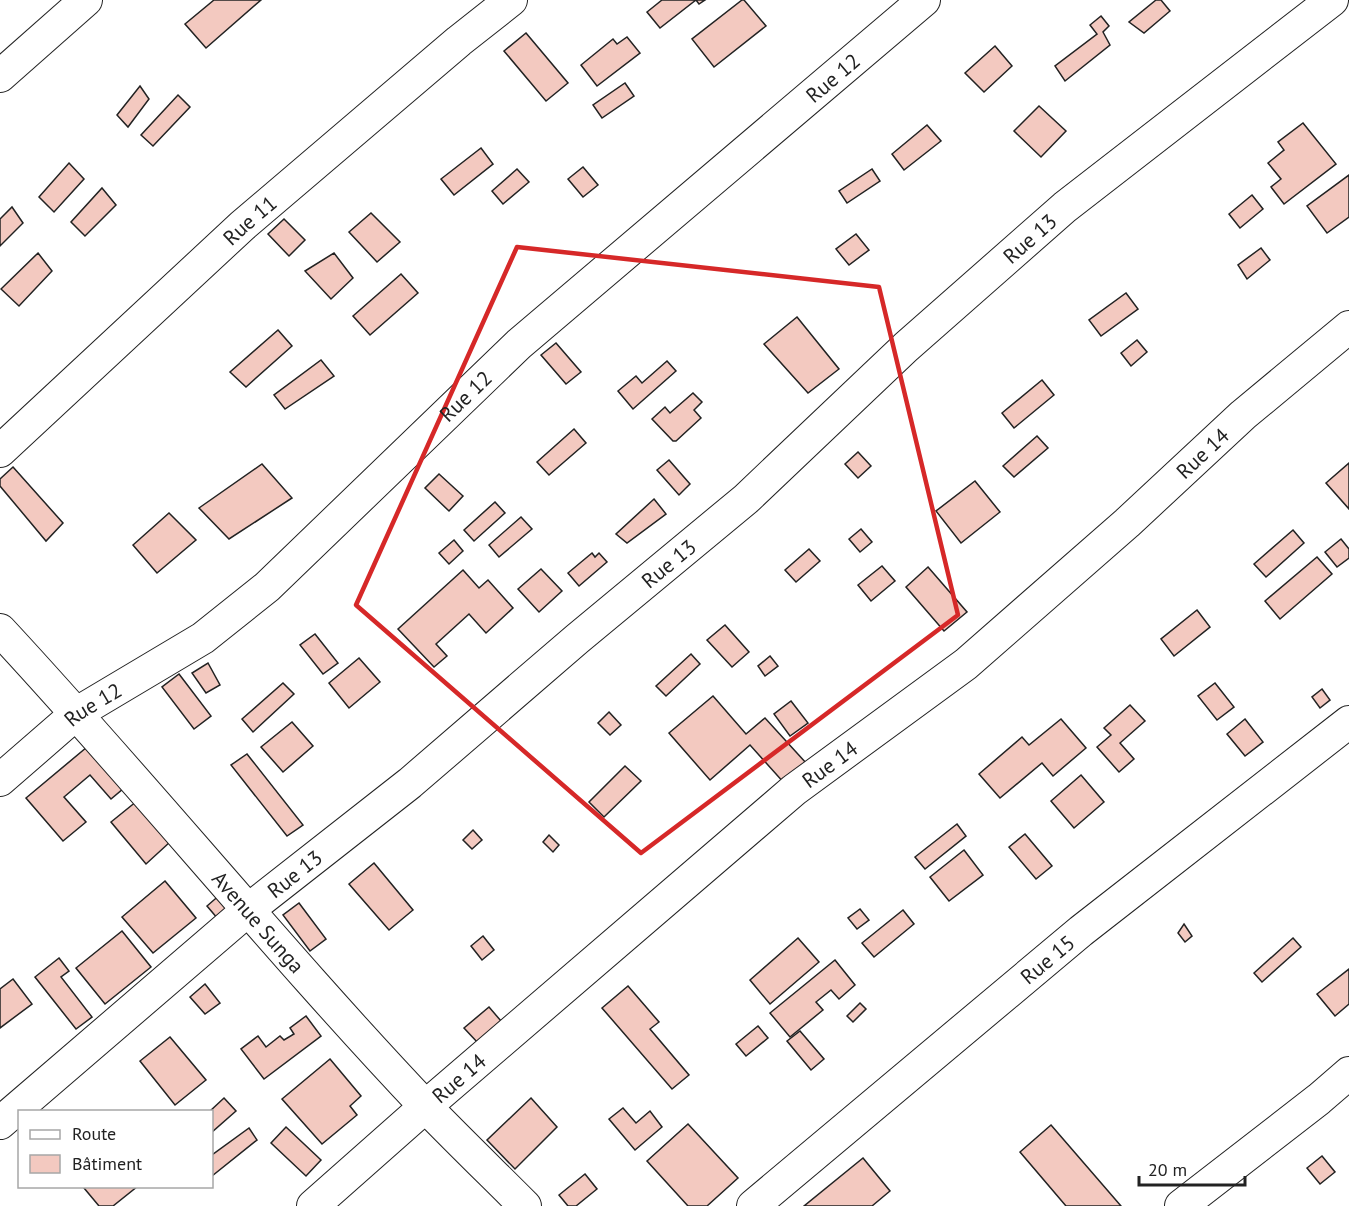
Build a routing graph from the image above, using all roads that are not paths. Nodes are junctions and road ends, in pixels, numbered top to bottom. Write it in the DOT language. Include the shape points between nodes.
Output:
graph roads {
  1 [pos="86,0"];
  2 [pos="511,0"];
  3 [pos="924,0"];
  4 [pos="1332,0"];
  5 [pos="0,76"];
  6 [pos="1349,327"];
  7 [pos="0,451"];
  8 [pos="0,630"];
  9 [pos="77,713"];
  10 [pos="1349,722"];
  11 [pos="0,780"];
  12 [pos="248,910"];
  13 [pos="1349,1072"];
  14 [pos="426,1107"];
  15 [pos="0,1123"];
  16 [pos="313,1206"];
  17 [pos="525,1206"];
  18 [pos="753,1206"];
  19 [pos="1181,1206"];
  1 -- 5 [label="street"];
  2 -- 7 [label="street, Rue 11" via="242,226"];
  3 -- 9 [label="street, Rue 12" via="519,344 267,587 203,638"];
  4 -- 12 [label="street, Rue 13" via="1065,207 906,347 746,499 410,783"];
  6 -- 14 [label="street, Rue 14" via="1243,415 1127,524 966,663 794,790"];
  8 -- 9 [label="street, Avenue Sunga"];
  9 -- 11 [label="street, Rue 12"];
  9 -- 12 [label="street, Avenue Sunga"];
  10 -- 18 [label="street, Rue 15" via="1081,931"];
  12 -- 14 [label="street, Avenue Sunga"];
  12 -- 15 [label="street, Rue 13"];
  13 -- 19 [label="street"];
  14 -- 16 [label="street, Rue 14"];
  14 -- 17 [label="street, Avenue Sunga"];
}
